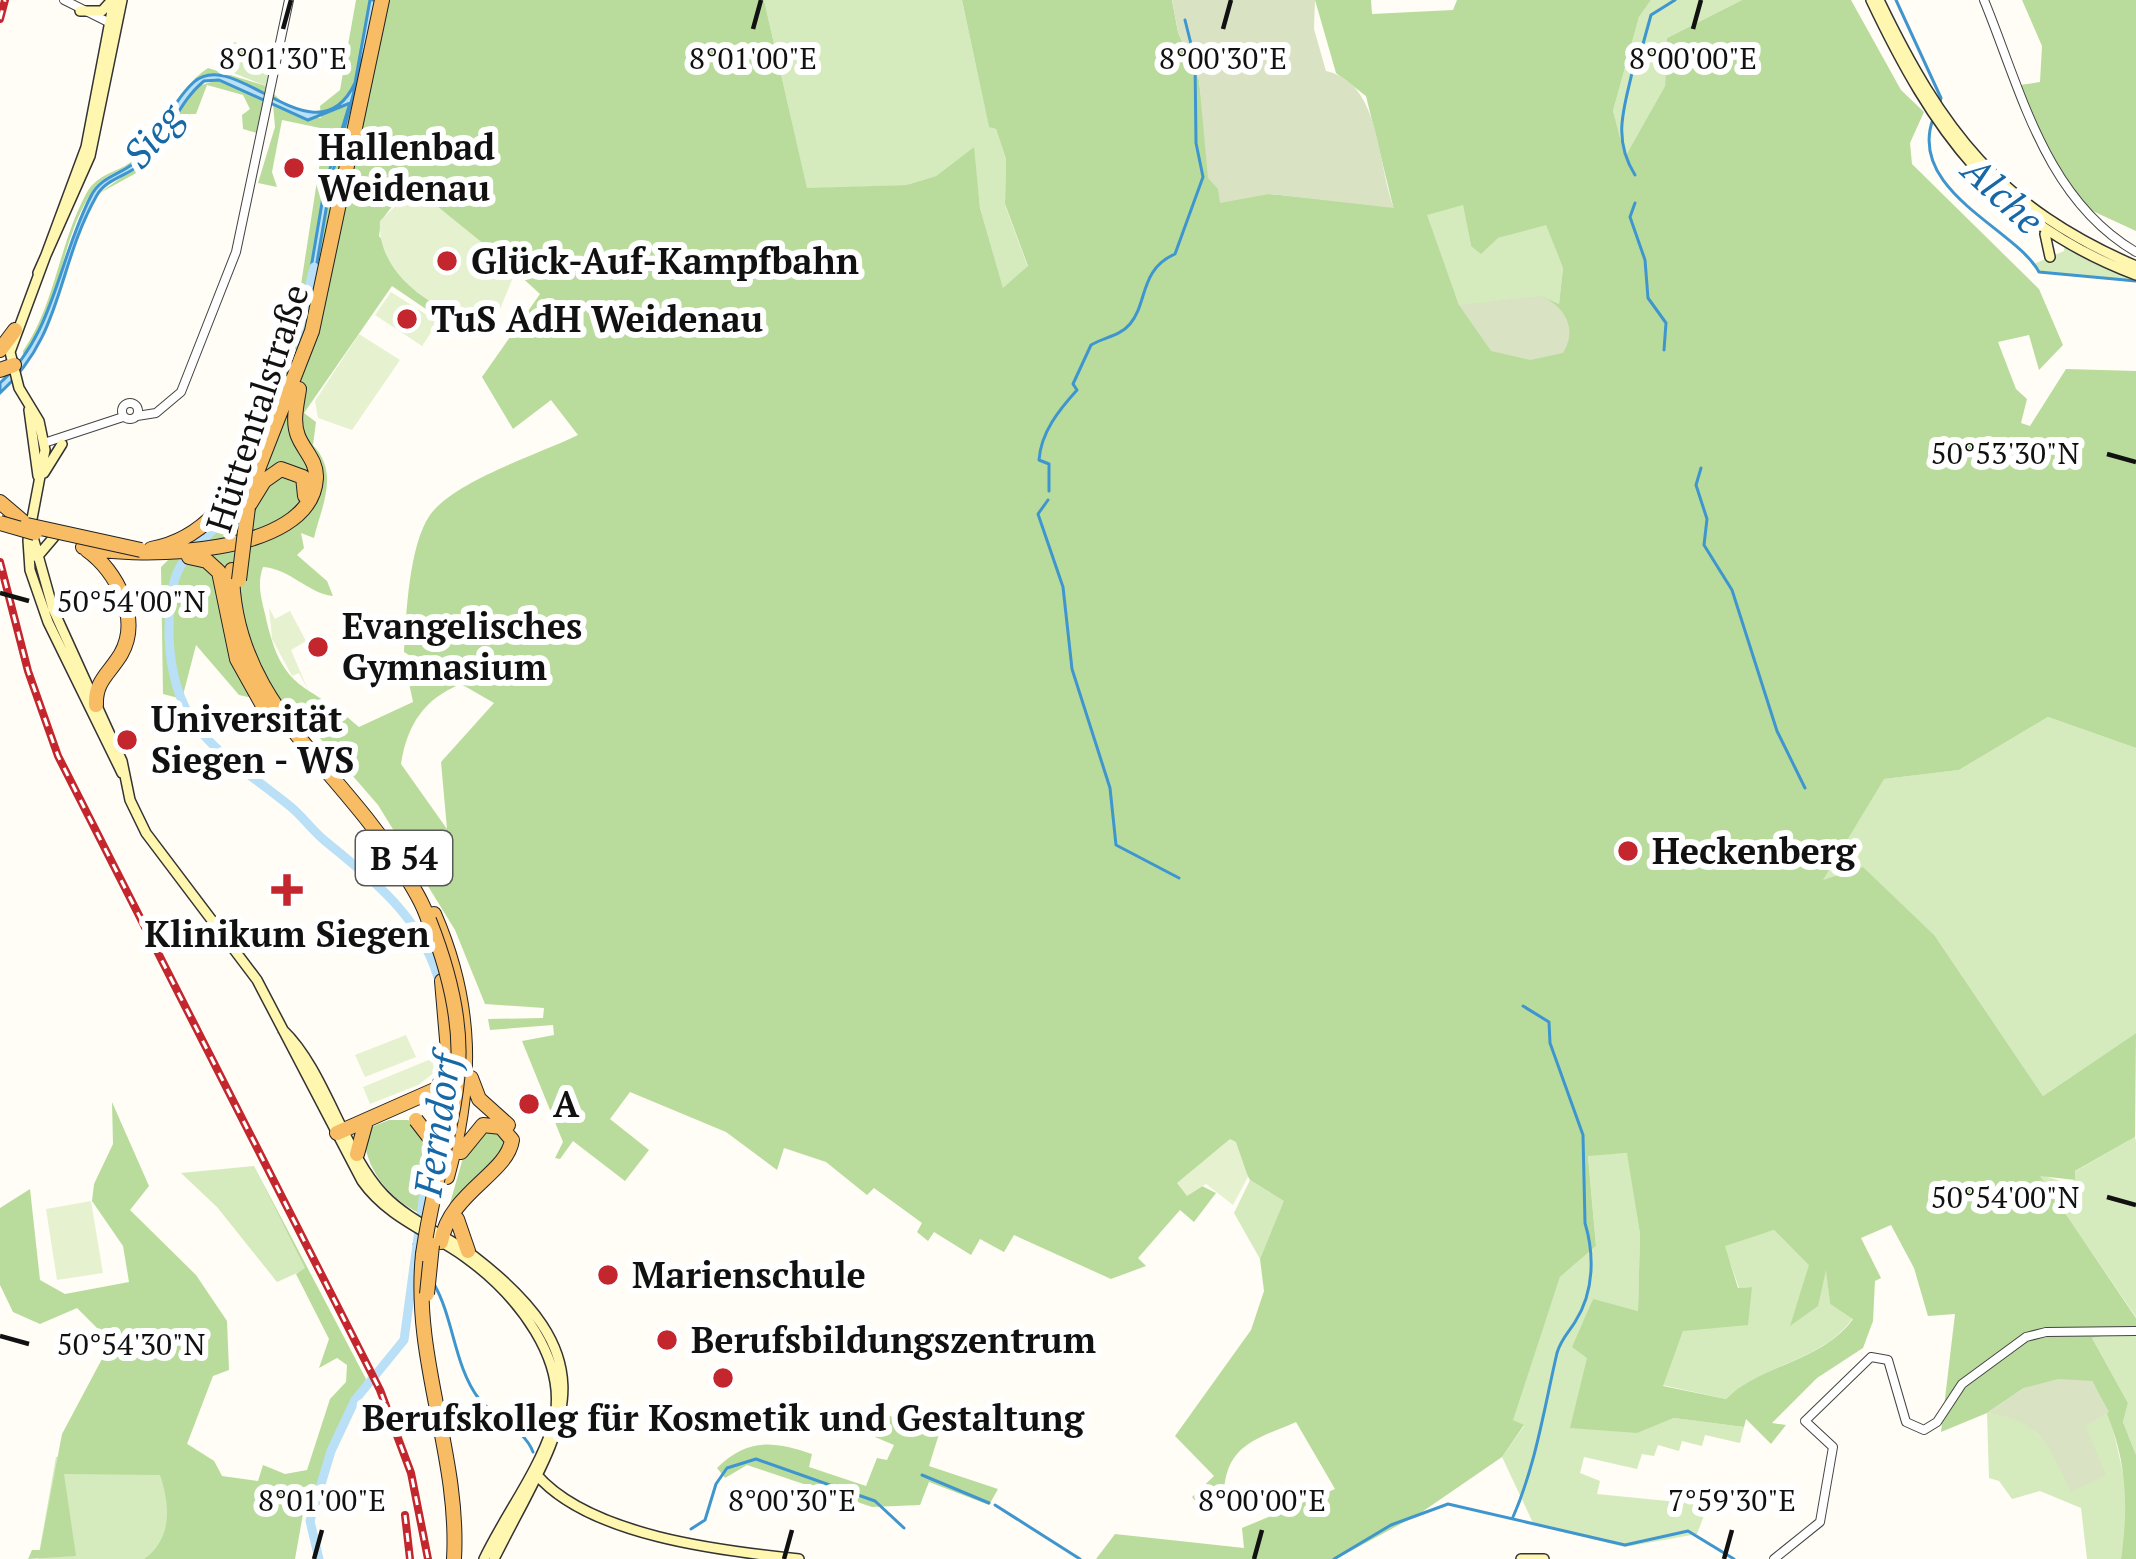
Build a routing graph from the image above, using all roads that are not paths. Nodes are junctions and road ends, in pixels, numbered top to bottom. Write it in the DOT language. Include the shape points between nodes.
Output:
graph roads {
  1 [pos="64,0"];
  2 [pos="116,0"];
  3 [pos="289,0"];
  4 [pos="385,0"];
  5 [pos="1875,0"];
  6 [pos="1984,0"];
  7 [pos="80,11"];
  8 [pos="114,24"];
  9 [pos="1935,114"];
  10 [pos="2032,223"];
  11 [pos="2136,252"];
  12 [pos="2050,256"];
  13 [pos="2136,266"];
  14 [pos="2136,275"];
  15 [pos="15,330"];
  16 [pos="312,331"];
  17 [pos="0,350"];
  18 [pos="5,365"];
  19 [pos="299,389"];
  20 [pos="75,434"];
  21 [pos="62,444"];
  22 [pos="41,448"];
  23 [pos="40,484"];
  24 [pos="0,502"];
  25 [pos="248,507"];
  26 [pos="292,514"];
  27 [pos="0,520"];
  28 [pos="29,527"];
  29 [pos="54,538"];
  30 [pos="83,548"];
  31 [pos="141,553"];
  32 [pos="172,556"];
  33 [pos="37,557"];
  34 [pos="235,580"];
  35 [pos="117,587"];
  36 [pos="93,681"];
  37 [pos="96,705"];
  38 [pos="302,747"];
  39 [pos="122,773"];
  40 [pos="430,920"];
  41 [pos="468,1066"];
  42 [pos="365,1125"];
  43 [pos="342,1130"];
  44 [pos="357,1154"];
  45 [pos="447,1177"];
  46 [pos="411,1220"];
  47 [pos="457,1220"];
  48 [pos="437,1235"];
  49 [pos="467,1252"];
  50 [pos="423,1254"];
  51 [pos="2136,1331"];
  52 [pos="537,1473"];
  53 [pos="551,1489"];
  54 [pos="526,1498"];
  55 [pos="575,1501"];
  56 [pos="458,1559"];
  57 [pos="484,1559"];
  58 [pos="494,1559"];
  59 [pos="799,1559"];
  60 [pos="1521,1559"];
  61 [pos="1544,1559"];
  62 [pos="1774,1559"];
  1 -- 7 [label="street"];
  2 -- 7 [label="main road"];
  2 -- 8 [label="main road"];
  3 -- 20 [label="street" via="236,253 190,373 164,407"];
  4 -- 16 [label="highway, Hüttentalstraße / B 54"];
  4 -- 19 [label="highway, Hüttentalstraße / B 54" via="325,311"];
  5 -- 9 [label="main road"];
  6 -- 11 [label="street" via="2037,137 2085,209"];
  7 -- 8 [label="street"];
  8 -- 15 [label="main road" via="94,140"];
  9 -- 10 [label="main road" via="1974,170"];
  9 -- 13 [label="main road" via="2023,204"];
  10 -- 12 [label="main road" via="2049,240"];
  10 -- 14 [label="main road"];
  15 -- 17 [label="highway"];
  15 -- 18 [label="main road"];
  16 -- 31 [label="highway" via="221,510 181,541"];
  16 -- 34 [label="highway, Hüttentalstraße / B 54, bridge" via="242,506"];
  18 -- 22 [label="main road"];
  19 -- 25 [label="highway, Hüttentalstraße / B 54"];
  19 -- 26 [label="highway, B 54" via="296,430 316,475 313,492"];
  20 -- 21 [label="street"];
  20 -- 22 [label="street"];
  21 -- 22 [label="street"];
  21 -- 23 [label="main road"];
  22 -- 23 [label="main road"];
  23 -- 28 [label="main road"];
  24 -- 28 [label="highway"];
  25 -- 26 [label="highway" via="270,475 286,468 306,484"];
  25 -- 34 [label="highway, Hüttentalstraße / B 54, bridge"];
  26 -- 31 [label="highway" via="211,546"];
  26 -- 32 [label="highway" via="244,540"];
  27 -- 28 [label="highway, bridge"];
  27 -- 30 [label="highway, bridge"];
  28 -- 31 [label="highway, bridge"];
  28 -- 33 [label="main road"];
  28 -- 36 [label="main road" via="35,585"];
  29 -- 33 [label="main road"];
  30 -- 31 [label="highway, bridge"];
  30 -- 35 [label="highway"];
  31 -- 32 [label="highway"];
  31 -- 35 [label="highway" via="119,567"];
  32 -- 38 [label="highway, B 54" via="217,569 237,659 267,716"];
  33 -- 36 [label="main road"];
  34 -- 38 [label="highway, Hüttentalstraße / B 54" via="236,622 254,674"];
  34 -- 41 [label="highway, Hüttentalstraße / B 54, bridge" via="267,686 376,818 426,898 457,976"];
  35 -- 36 [label="highway" via="128,634"];
  36 -- 37 [label="highway"];
  36 -- 39 [label="main road"];
  37 -- 39 [label="main road"];
  38 -- 40 [label="highway, Hüttentalstraße / B 54" via="371,823"];
  39 -- 43 [label="main road" via="146,833 248,965"];
  40 -- 43 [label="highway, bridge" via="446,1005 442,1083 418,1101"];
  40 -- 50 [label="highway, Hüttentalstraße / B 54, bridge" via="454,998 461,1066"];
  41 -- 45 [label="highway, Hüttentalstraße / B 54"];
  41 -- 47 [label="highway" via="475,1091 513,1131 515,1155"];
  42 -- 43 [label="highway"];
  42 -- 44 [label="highway"];
  42 -- 50 [label="highway, bridge" via="398,1115 430,1134"];
  43 -- 44 [label="main road"];
  43 -- 46 [label="main road" via="368,1189"];
  44 -- 46 [label="main road"];
  45 -- 48 [label="highway" via="479,1127 501,1127 512,1146 506,1159 468,1190"];
  45 -- 56 [label="highway, Hüttentalstraße / B 54, bridge" via="427,1316 460,1491"];
  46 -- 48 [label="main road"];
  47 -- 48 [label="highway"];
  47 -- 49 [label="highway"];
  48 -- 49 [label="main road"];
  48 -- 52 [label="main road" via="500,1287 547,1357 555,1414"];
  49 -- 52 [label="main road" via="521,1298 555,1354 564,1416"];
  50 -- 56 [label="highway, Hüttentalstraße / B 54, bridge" via="422,1339"];
  51 -- 62 [label="street" via="2026,1337 1963,1384 1924,1430 1906,1421 1888,1360 1871,1358 1805,1421 1834,1450 1820,1522"];
  52 -- 53 [label="main road"];
  52 -- 54 [label="main road"];
  52 -- 55 [label="main road"];
  52 -- 57 [label="main road"];
  53 -- 54 [label="main road"];
  53 -- 55 [label="main road"];
  54 -- 58 [label="main road"];
  55 -- 59 [label="main road" via="656,1537"];
  60 -- 61 [label="main road"];
}
